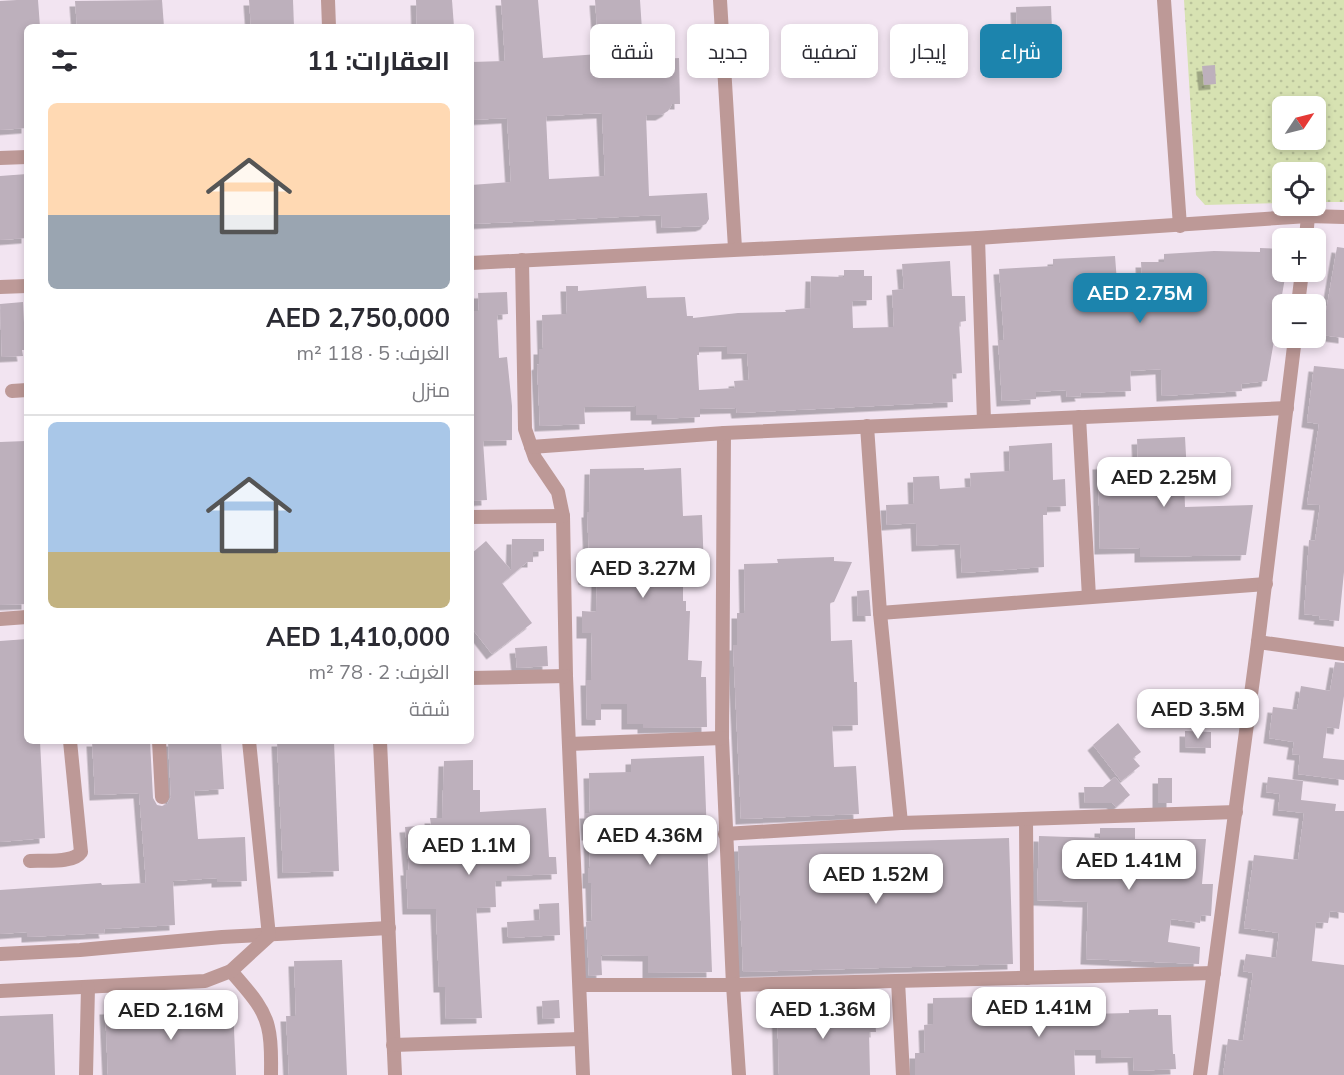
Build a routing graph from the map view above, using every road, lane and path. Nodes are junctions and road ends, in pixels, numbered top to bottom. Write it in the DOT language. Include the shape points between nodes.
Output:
graph roads {
  1 [pos="328,0"];
  2 [pos="720,0"];
  3 [pos="1164,0"];
  4 [pos="328,24"];
  5 [pos="24,157"];
  6 [pos="0,158"];
  7 [pos="1308,216"];
  8 [pos="1344,217"];
  9 [pos="1180,226"];
  10 [pos="1307,228"];
  11 [pos="978,238"];
  12 [pos="735,248"];
  13 [pos="522,260"];
  14 [pos="474,262"];
  15 [pos="24,286"];
  16 [pos="0,287"];
  17 [pos="1294,348"];
  18 [pos="24,390"];
  19 [pos="12,391"];
  20 [pos="1287,408"];
  21 [pos="1079,417"];
  22 [pos="984,421"];
  23 [pos="867,426"];
  24 [pos="724,433"];
  25 [pos="531,447"];
  26 [pos="563,516"];
  27 [pos="474,517"];
  28 [pos="1266,584"];
  29 [pos="1089,597"];
  30 [pos="880,613"];
  31 [pos="24,617"];
  32 [pos="0,619"];
  33 [pos="1258,642"];
  34 [pos="1344,654"];
  35 [pos="566,676"];
  36 [pos="474,678"];
  37 [pos="722,738"];
  38 [pos="70,744"];
  39 [pos="159,744"];
  40 [pos="249,744"];
  41 [pos="380,744"];
  42 [pos="569,744"];
  43 [pos="162,797"];
  44 [pos="1236,812"];
  45 [pos="1026,819"];
  46 [pos="901,823"];
  47 [pos="725,834"];
  48 [pos="30,861"];
  49 [pos="389,928"];
  50 [pos="269,936"];
  51 [pos="0,954"];
  52 [pos="231,971"];
  53 [pos="1214,973"];
  54 [pos="1027,978"];
  55 [pos="898,981"];
  56 [pos="580,985"];
  57 [pos="733,985"];
  58 [pos="88,987"];
  59 [pos="0,991"];
  60 [pos="581,1040"];
  61 [pos="393,1045"];
  62 [pos="86,1075"];
  63 [pos="271,1075"];
  64 [pos="395,1075"];
  65 [pos="583,1075"];
  66 [pos="739,1075"];
  67 [pos="903,1075"];
  68 [pos="1200,1075"];
  1 -- 4 [label="street"];
  2 -- 12 [label="street"];
  3 -- 9 [label="street"];
  5 -- 6 [label="street"];
  7 -- 8 [label="street"];
  7 -- 9 [label="street"];
  7 -- 10 [label="street"];
  9 -- 11 [label="street"];
  11 -- 12 [label="street"];
  11 -- 22 [label="street"];
  12 -- 13 [label="street"];
  13 -- 14 [label="street"];
  13 -- 25 [label="street" via="524,420"];
  15 -- 16 [label="street"];
  17 -- 20 [label="street"];
  18 -- 19 [label="street"];
  20 -- 21 [label="street"];
  20 -- 28 [label="street"];
  21 -- 22 [label="street"];
  21 -- 29 [label="street"];
  22 -- 23 [label="street"];
  23 -- 24 [label="street"];
  23 -- 30 [label="street"];
  24 -- 25 [label="street"];
  24 -- 37 [label="street"];
  25 -- 26 [label="street" via="558,492"];
  26 -- 27 [label="street"];
  26 -- 35 [label="street"];
  28 -- 29 [label="street"];
  28 -- 33 [label="street"];
  29 -- 30 [label="street"];
  30 -- 46 [label="street"];
  31 -- 32 [label="street"];
  33 -- 34 [label="street"];
  33 -- 44 [label="street"];
  35 -- 36 [label="street"];
  35 -- 42 [label="street"];
  37 -- 42 [label="street"];
  37 -- 47 [label="street"];
  38 -- 48 [label="street" via="81,852 72,859"];
  39 -- 43 [label="street"];
  40 -- 50 [label="street"];
  41 -- 49 [label="street"];
  42 -- 56 [label="street"];
  44 -- 45 [label="street"];
  44 -- 53 [label="street"];
  45 -- 46 [label="street"];
  45 -- 54 [label="street"];
  46 -- 47 [label="street"];
  47 -- 57 [label="street"];
  49 -- 50 [label="street"];
  49 -- 61 [label="street"];
  50 -- 51 [label="street"];
  50 -- 52 [label="street"];
  52 -- 58 [label="street" via="205,981"];
  52 -- 63 [label="street" via="266,1018"];
  53 -- 54 [label="street"];
  53 -- 68 [label="street"];
  54 -- 55 [label="street"];
  55 -- 57 [label="street"];
  55 -- 67 [label="street"];
  56 -- 57 [label="street"];
  56 -- 60 [label="street"];
  57 -- 66 [label="street"];
  58 -- 59 [label="street"];
  58 -- 62 [label="street"];
  60 -- 61 [label="street"];
  60 -- 65 [label="street"];
  61 -- 64 [label="street"];
}
